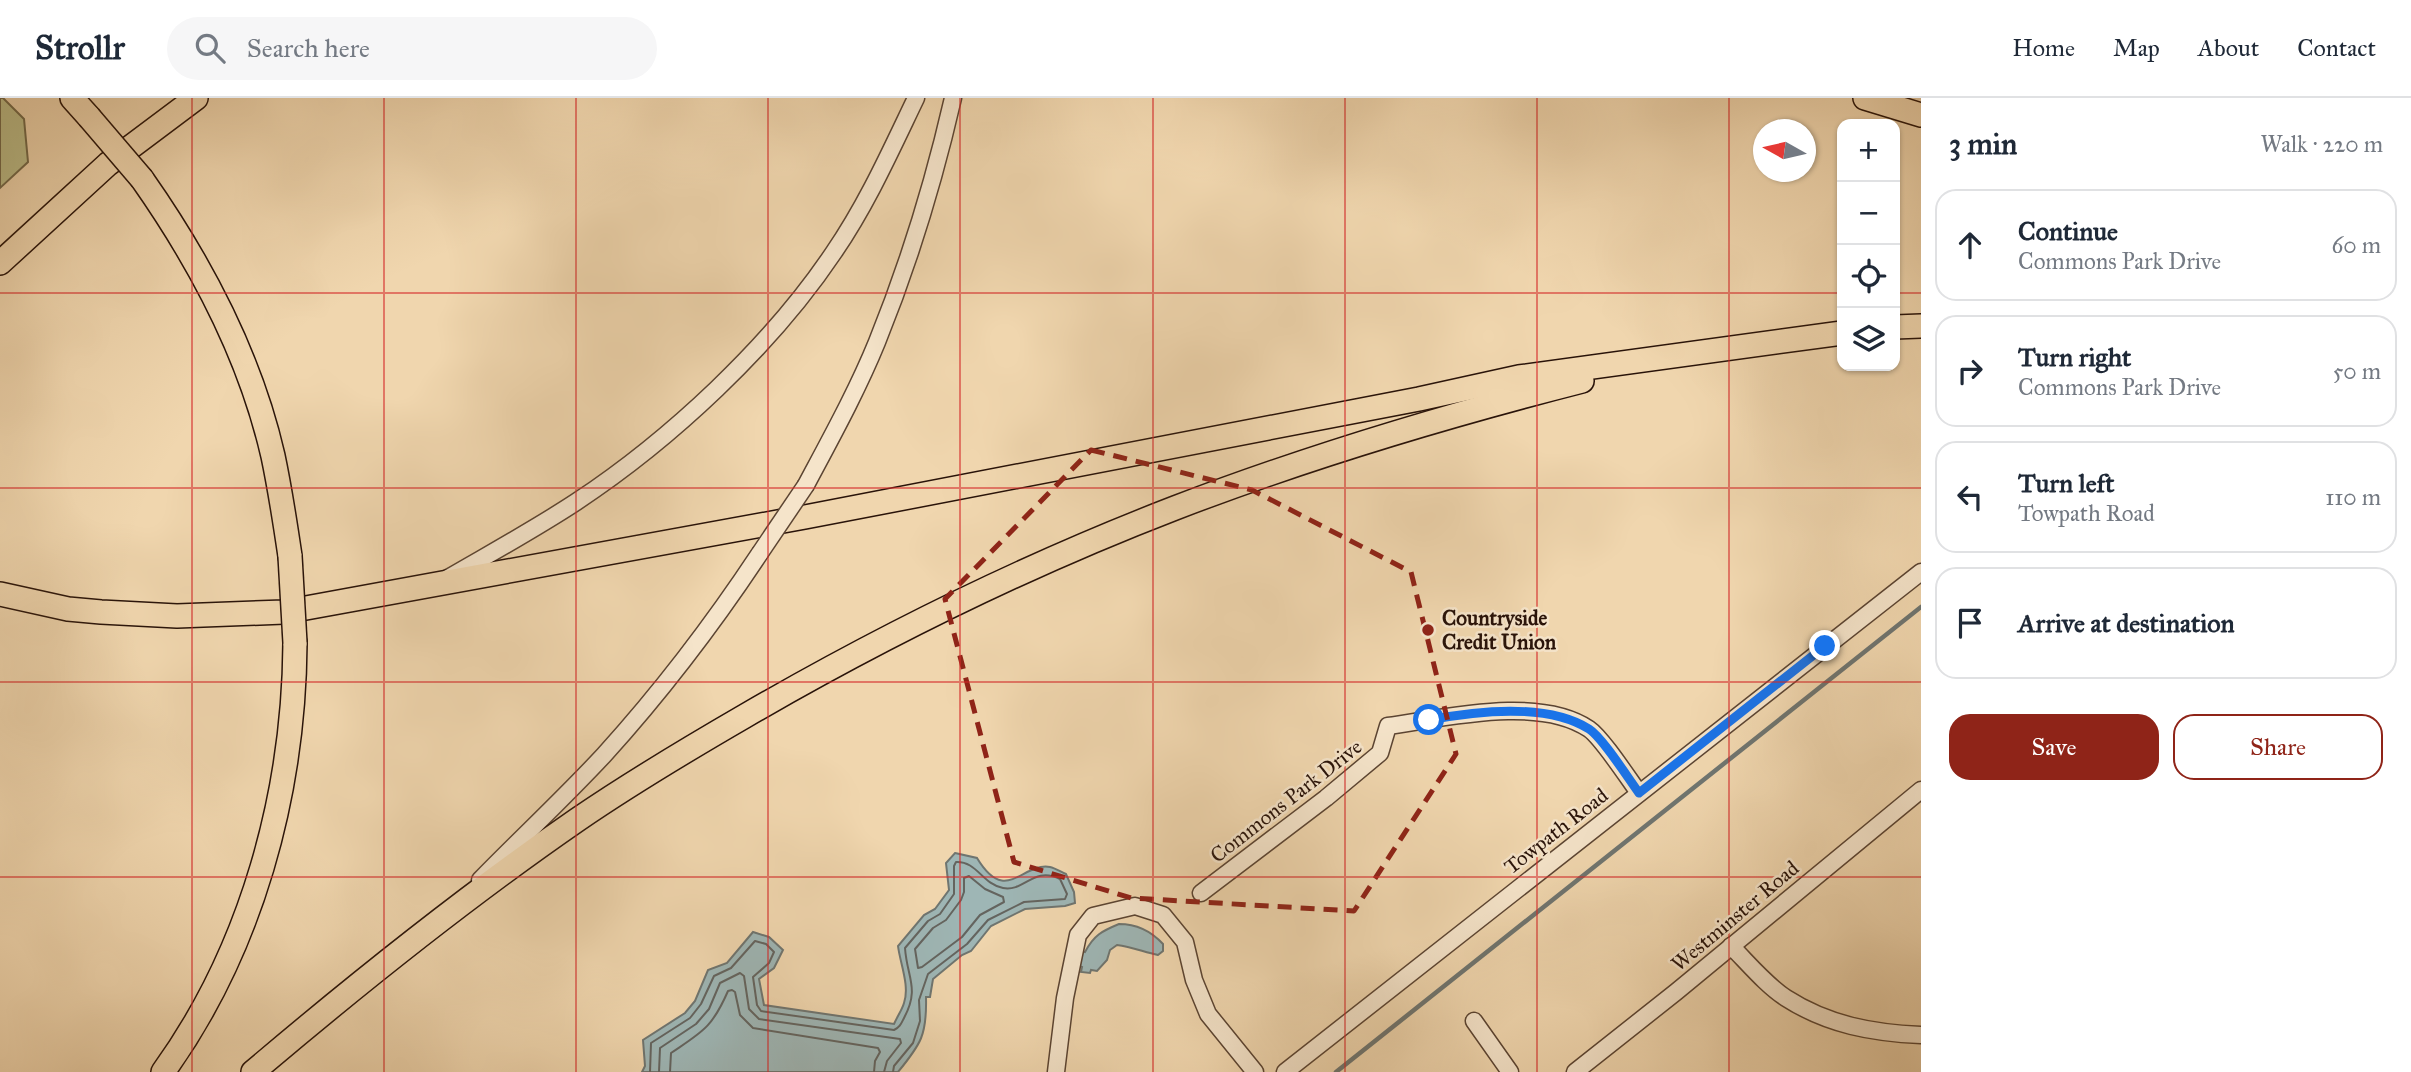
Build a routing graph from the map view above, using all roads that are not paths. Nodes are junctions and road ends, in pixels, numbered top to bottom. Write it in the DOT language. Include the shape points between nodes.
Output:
graph roads {
  1 [pos="72,98"];
  2 [pos="196,98"];
  3 [pos="916,98"];
  4 [pos="953,98"];
  5 [pos="1865,98"];
  6 [pos="1921,115"];
  7 [pos="0,263"];
  8 [pos="1921,326"];
  9 [pos="1900,327"];
  10 [pos="1837,333"];
  11 [pos="1704,350"];
  12 [pos="1921,572"];
  13 [pos="440,583"];
  14 [pos="0,594"];
  15 [pos="1921,790"];
  16 [pos="1639,793"];
  17 [pos="1201,893"];
  18 [pos="446,914"];
  19 [pos="1731,946"];
  20 [pos="1474,1021"];
  21 [pos="1921,1035"];
  22 [pos="163,1072"];
  23 [pos="253,1072"];
  24 [pos="1056,1072"];
  25 [pos="1255,1072"];
  26 [pos="1284,1072"];
  27 [pos="1510,1072"];
  28 [pos="1575,1072"];
  1 -- 22 [label="highway, bridge" via="142,179 203,273 246,367 272,454 290,556 295,643 291,729 275,820 229,956"];
  2 -- 7 [label="highway" via="108,164"];
  3 -- 13 [label="street" via="867,198 834,252 786,317 750,356 639,456 576,502"];
  4 -- 18 [label="street, bridge" via="902,277 876,344 806,485 724,607 643,709"];
  5 -- 6 [label="highway"];
  8 -- 9 [label="highway"];
  10 -- 11 [label="highway"];
  11 -- 13 [label="highway" via="1519,377 805,517"];
  11 -- 18 [label="highway" via="1374,439 1176,508 1031,568 820,673 669,760"];
  12 -- 16 [label="street, Towpath Road"];
  13 -- 14 [label="highway" via="284,612 208,615 79,610"];
  15 -- 19 [label="street, Westminster Road"];
  16 -- 17 [label="street, Commons Park Drive" via="1590,730 1558,716 1462,713 1388,726 1380,753"];
  16 -- 26 [label="street, Towpath Road"];
  18 -- 23 [label="highway"];
  19 -- 21 [label="street" via="1784,997 1822,1018 1878,1033"];
  19 -- 28 [label="street, Westminster Road"];
  20 -- 27 [label="street"];
  24 -- 25 [label="street" via="1078,935 1093,916 1135,906 1163,915 1185,942 1208,1014"];
}
